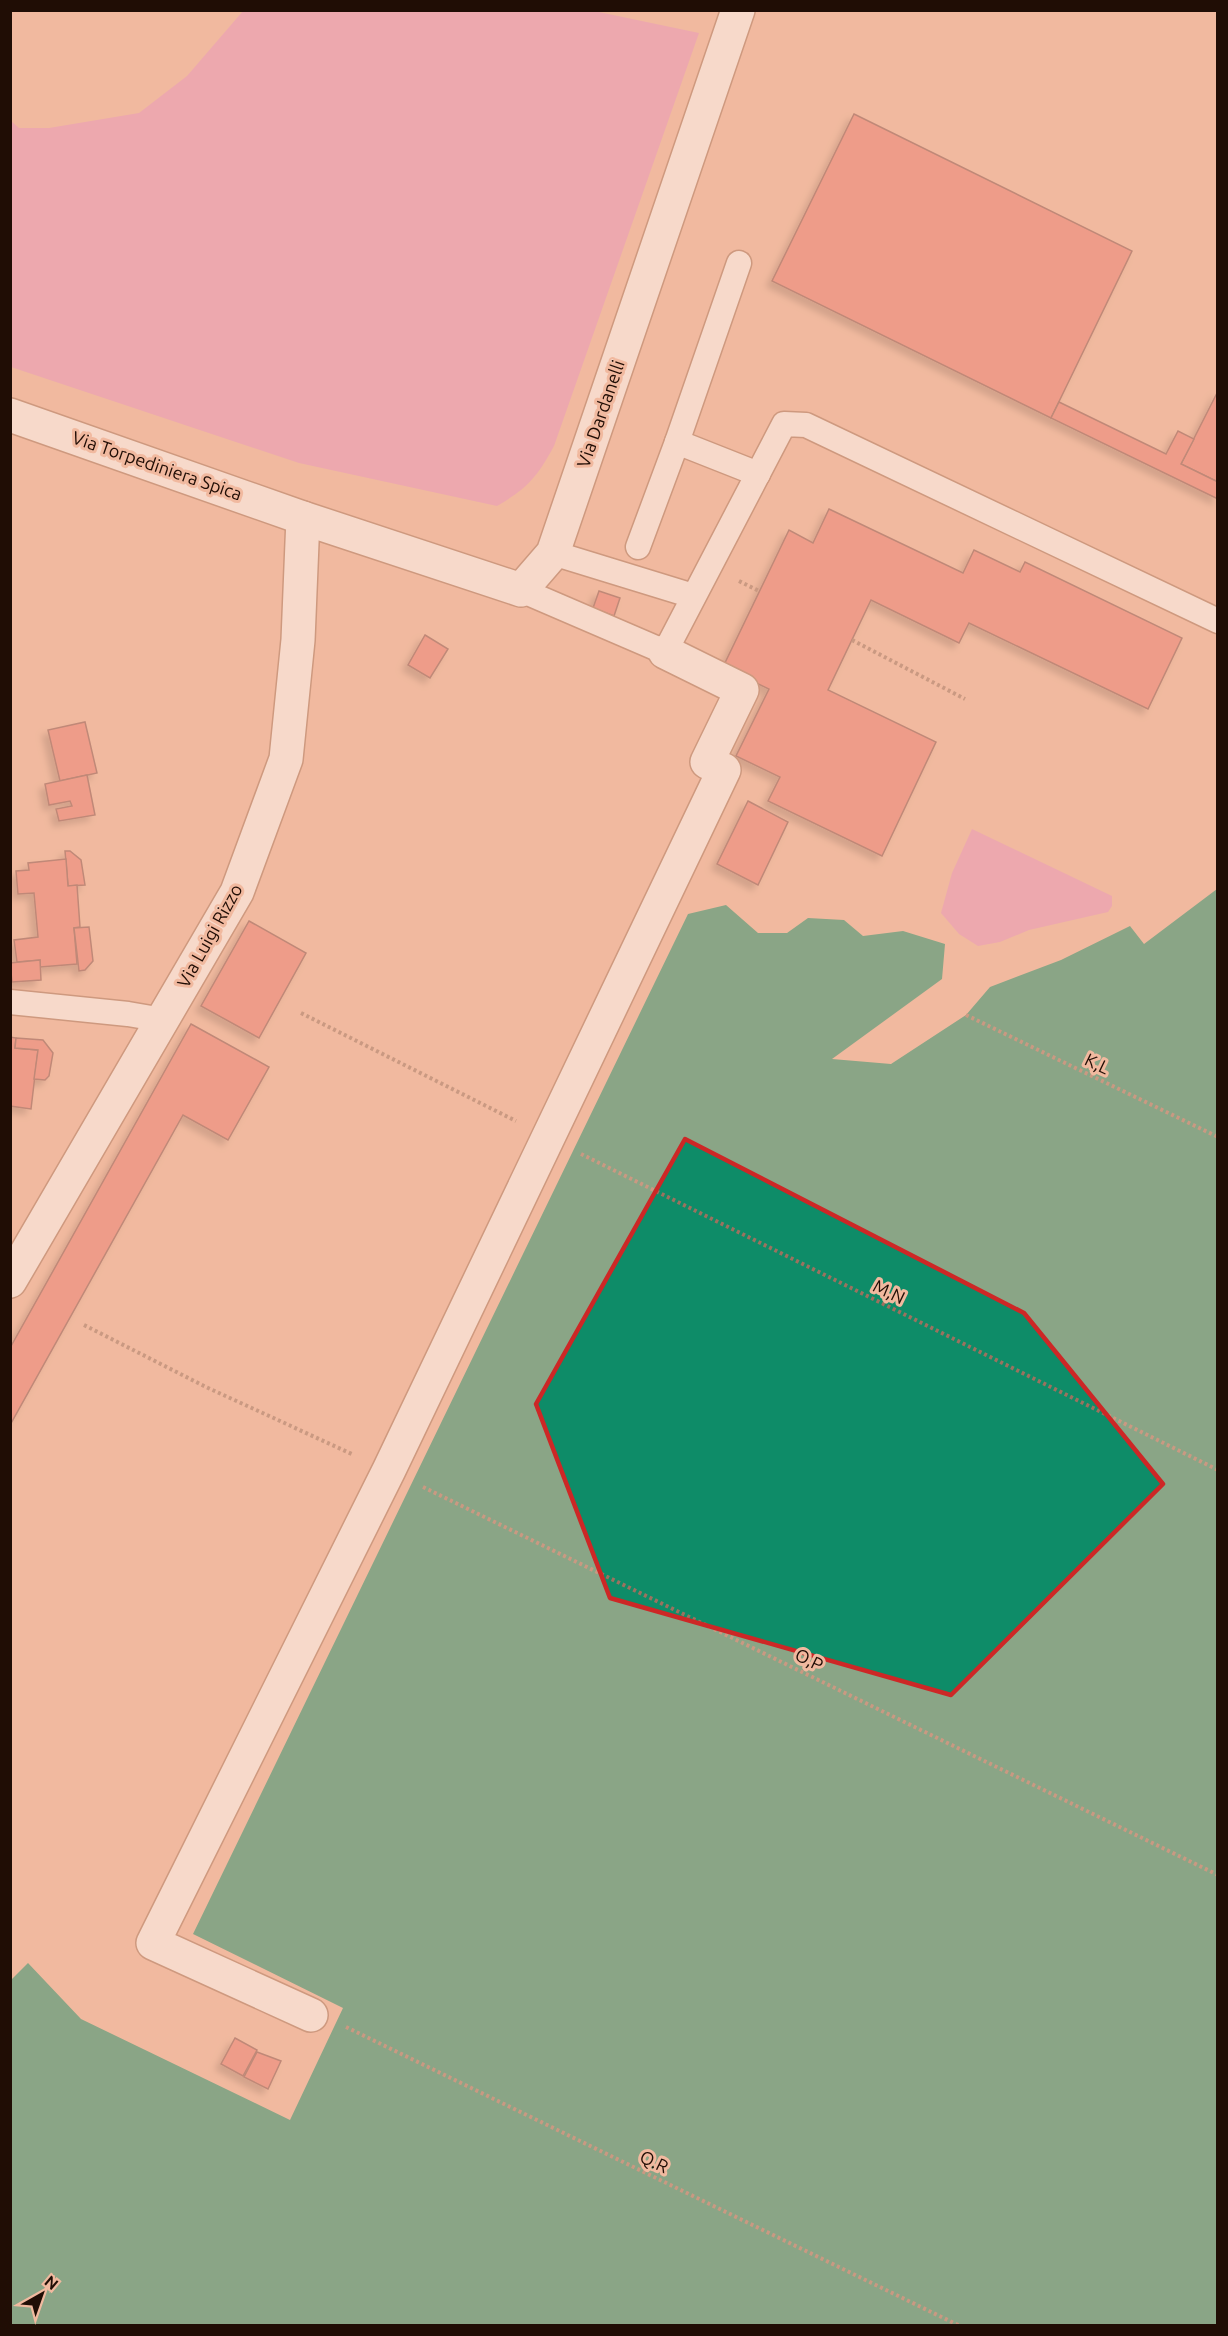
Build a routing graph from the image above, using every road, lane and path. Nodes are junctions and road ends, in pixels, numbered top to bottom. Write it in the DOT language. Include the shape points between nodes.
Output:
graph roads {
  1 [pos="738,10"];
  2 [pos="739,263"];
  3 [pos="10,415"];
  4 [pos="677,442"];
  5 [pos="758,474"];
  6 [pos="303,518"];
  7 [pos="638,548"];
  8 [pos="552,554"];
  9 [pos="521,590"];
  10 [pos="693,596"];
  11 [pos="1218,621"];
  12 [pos="852,640"];
  13 [pos="665,652"];
  14 [pos="965,699"];
  15 [pos="10,1002"];
  16 [pos="301,1013"];
  17 [pos="966,1015"];
  18 [pos="163,1020"];
  19 [pos="1218,1137"];
  20 [pos="549,1138"];
  21 [pos="10,1281"];
  22 [pos="84,1324"];
  23 [pos="388,1470"];
  24 [pos="1218,1470"];
  25 [pos="1218,1875"];
  26 [pos="324,2019"];
  27 [pos="960,2325"];
  1 -- 8 [label="street, Via Dardanelli"];
  2 -- 4 [label="lane"];
  3 -- 6 [label="street, Via Torpediniera Spica"];
  4 -- 5 [label="lane"];
  4 -- 7 [label="lane"];
  5 -- 10 [label="lane"];
  5 -- 11 [label="lane" via="784,424 806,425"];
  6 -- 9 [label="street"];
  6 -- 18 [label="street, Via Luigi Rizzo" via="298,640 286,759 237,892"];
  8 -- 9 [label="street, Via Dardanelli"];
  8 -- 10 [label="lane"];
  9 -- 13 [label="lane"];
  10 -- 13 [label="lane"];
  12 -- 14 [label="path"];
  13 -- 20 [label="street" via="742,690 707,762 723,770"];
  15 -- 18 [label="lane"];
  16 -- 20 [label="path, M,N"];
  17 -- 19 [label="path, K,L"];
  18 -- 21 [label="street, Via Luigi Rizzo"];
  20 -- 23 [label="street"];
  20 -- 24 [label="path, M,N"];
  22 -- 23 [label="path, O,P" via="249,1407"];
  23 -- 25 [label="path, O,P"];
  23 -- 26 [label="street" via="153,1943"];
  26 -- 27 [label="path, Q.R"];
}
